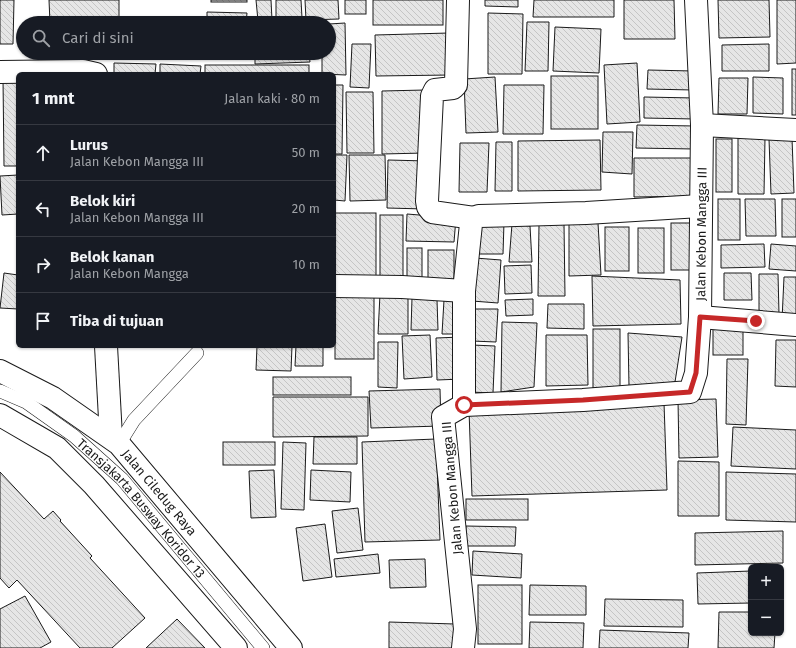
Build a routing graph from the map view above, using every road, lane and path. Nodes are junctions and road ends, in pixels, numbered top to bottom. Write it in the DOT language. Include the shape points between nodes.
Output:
graph roads {
  1 [pos="458,0"];
  2 [pos="696,0"];
  3 [pos="0,72"];
  4 [pos="87,72"];
  5 [pos="702,125"];
  6 [pos="796,130"];
  7 [pos="700,206"];
  8 [pos="474,218"];
  9 [pos="336,286"];
  10 [pos="464,291"];
  11 [pos="700,317"];
  12 [pos="796,325"];
  13 [pos="106,348"];
  14 [pos="197,354"];
  15 [pos="0,372"];
  16 [pos="0,391"];
  17 [pos="464,405"];
  18 [pos="0,415"];
  19 [pos="115,440"];
  20 [pos="236,648"];
  21 [pos="263,648"];
  22 [pos="291,648"];
  23 [pos="463,648"];
  1 -- 8 [label="street" via="456,85 453,88 435,90 432,96 427,201 432,212"];
  2 -- 5 [label="street, Jalan Kebon Mangga III"];
  3 -- 4 [label="street"];
  5 -- 6 [label="street"];
  5 -- 7 [label="street, Jalan Kebon Mangga III"];
  7 -- 8 [label="street"];
  7 -- 11 [label="street, Jalan Kebon Mangga III"];
  8 -- 10 [label="street" via="471,224"];
  9 -- 10 [label="street"];
  10 -- 17 [label="street"];
  11 -- 12 [label="street"];
  11 -- 17 [label="street, Jalan Kebon Mangga III" via="696,373 690,392"];
  13 -- 19 [label="street"];
  14 -- 19 [label="lane"];
  15 -- 19 [label="street, Jalan Ciledug Raya" via="53,398"];
  16 -- 21 [label="lane, Transjakarta Busway Koridor 13" via="26,402 74,436 122,479"];
  17 -- 23 [label="street, Jalan Kebon Mangga III" via="443,417 465,629"];
  18 -- 20 [label="street" via="57,448 94,485"];
  19 -- 22 [label="street, Jalan Ciledug Raya"];
}
